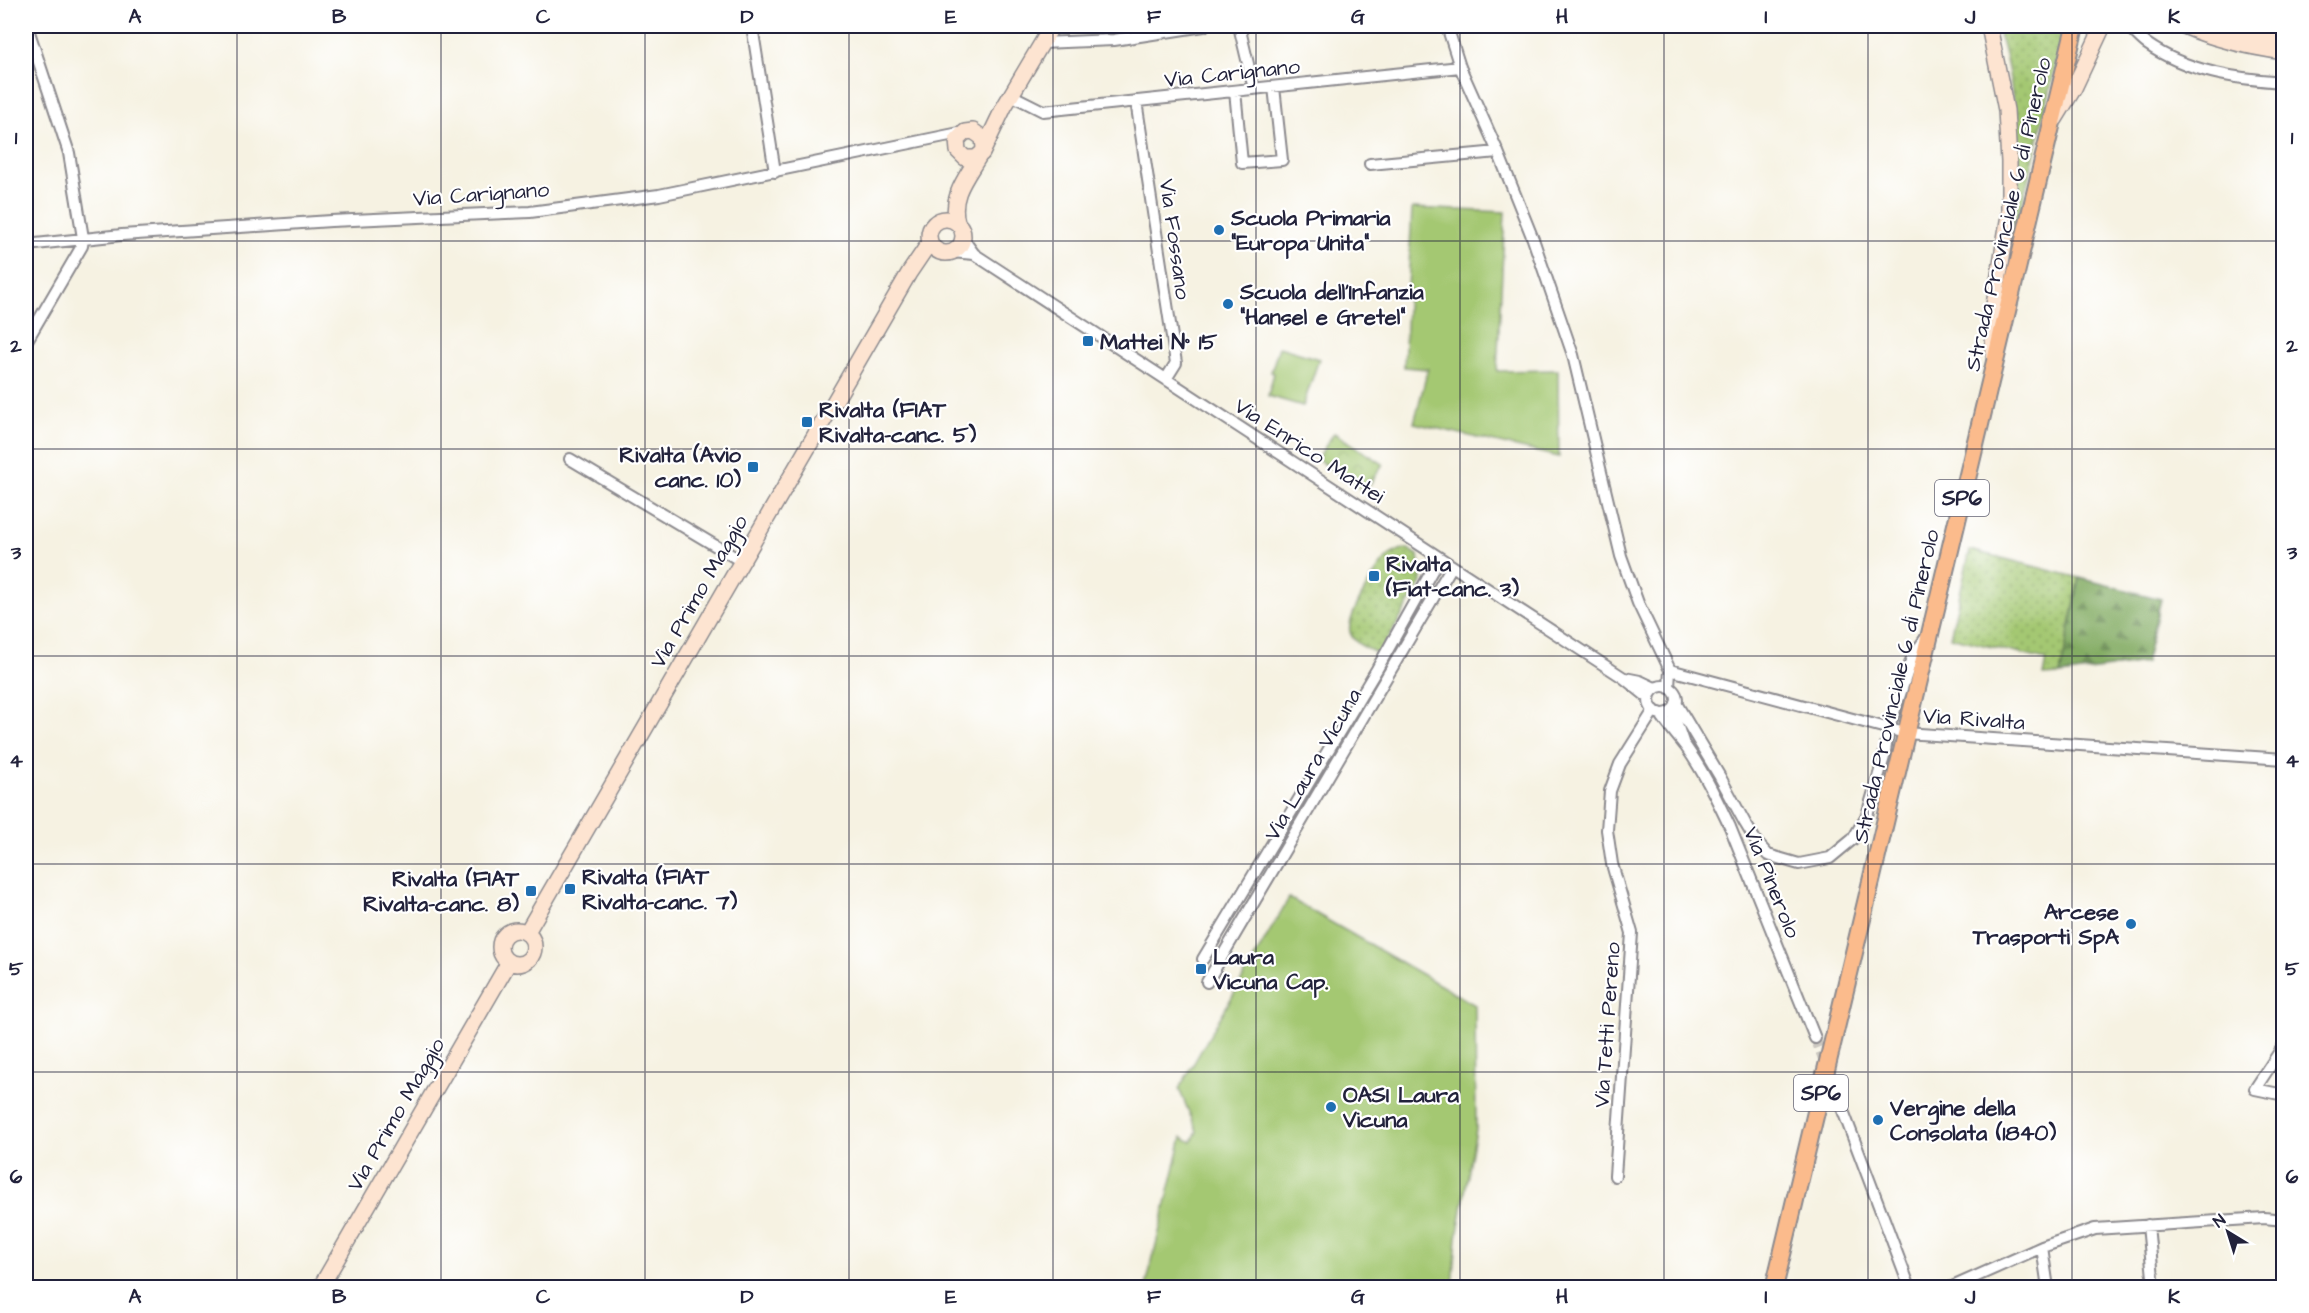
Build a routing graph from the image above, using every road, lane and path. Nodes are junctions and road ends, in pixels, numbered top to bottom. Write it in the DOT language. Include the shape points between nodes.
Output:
graph roads {
  1 [pos="27,26"];
  2 [pos="752,26"];
  3 [pos="1052,26"];
  4 [pos="1204,26"];
  5 [pos="1239,26"];
  6 [pos="1448,26"];
  7 [pos="1989,26"];
  8 [pos="2074,26"];
  9 [pos="2103,26"];
  10 [pos="2127,26"];
  11 [pos="2184,26"];
  12 [pos="2212,26"];
  13 [pos="2283,41"];
  14 [pos="1041,43"];
  15 [pos="2283,51"];
  16 [pos="1460,67"];
  17 [pos="2283,82"];
  18 [pos="1274,87"];
  19 [pos="1254,89"];
  20 [pos="1235,92"];
  21 [pos="1007,101"];
  22 [pos="1136,101"];
  23 [pos="2051,124"];
  24 [pos="969,131"];
  25 [pos="933,139"];
  26 [pos="982,152"];
  27 [pos="1498,152"];
  28 [pos="960,154"];
  29 [pos="1370,164"];
  30 [pos="775,172"];
  31 [pos="940,219"];
  32 [pos="957,222"];
  33 [pos="83,238"];
  34 [pos="963,239"];
  35 [pos="26,245"];
  36 [pos="941,249"];
  37 [pos="974,254"];
  38 [pos="26,342"];
  39 [pos="1995,364"];
  40 [pos="1166,379"];
  41 [pos="570,459"];
  42 [pos="1439,558"];
  43 [pos="741,561"];
  44 [pos="1452,566"];
  45 [pos="1668,665"];
  46 [pos="1659,690"];
  47 [pos="1674,706"];
  48 [pos="1657,712"];
  49 [pos="1897,731"];
  50 [pos="1684,745"];
  51 [pos="1884,757"];
  52 [pos="2283,759"];
  53 [pos="527,932"];
  54 [pos="1203,959"];
  55 [pos="509,962"];
  56 [pos="1207,982"];
  57 [pos="1815,1038"];
  58 [pos="2283,1045"];
  59 [pos="2283,1095"];
  60 [pos="1842,1108"];
  61 [pos="1615,1176"];
  62 [pos="2283,1220"];
  63 [pos="2148,1225"];
  64 [pos="2042,1247"];
  65 [pos="1776,1284"];
  66 [pos="320,1287"];
  67 [pos="1910,1287"];
  68 [pos="1950,1287"];
  69 [pos="2048,1287"];
  70 [pos="2154,1287"];
  1 -- 33 [label="street" via="69,153"];
  2 -- 30 [label="street"];
  3 -- 14 [label="main road"];
  4 -- 14 [label="street" via="1114,40"];
  5 -- 19 [label="street"];
  6 -- 16 [label="street"];
  7 -- 39 [label="main road" via="2006,110 2009,162 2009,215 1992,317"];
  8 -- 23 [label="main road, Strada Provinciale 6 di Pinerolo / SP6"];
  9 -- 23 [label="main road" via="2074,88"];
  10 -- 17 [label="street" via="2145,43 2176,60 2240,78"];
  11 -- 15 [label="main road" via="2253,48"];
  12 -- 13 [label="main road"];
  14 -- 21 [label="main road"];
  16 -- 18 [label="street, Via Carignano"];
  16 -- 27 [label="street"];
  18 -- 19 [label="street, Via Carignano"];
  18 -- 20 [label="street" via="1282,160 1242,163"];
  19 -- 20 [label="street, Via Carignano"];
  20 -- 22 [label="street, Via Carignano"];
  21 -- 22 [label="street, Via Carignano" via="1043,111"];
  21 -- 24 [label="main road"];
  21 -- 26 [label="main road"];
  22 -- 40 [label="street, Via Fossano" via="1176,363"];
  23 -- 39 [label="main road, Strada Provinciale 6 di Pinerolo / SP6"];
  24 -- 25 [label="street, Via Carignano"];
  24 -- 26 [label="main road" via="983,138"];
  24 -- 28 [label="main road" via="957,140"];
  25 -- 28 [label="street" via="951,145"];
  25 -- 30 [label="street, Via Carignano"];
  26 -- 28 [label="main road" via="968,159"];
  26 -- 32 [label="main road" via="955,203"];
  27 -- 29 [label="street"];
  27 -- 45 [label="street" via="1573,355 1621,556"];
  28 -- 31 [label="main road" via="960,168"];
  30 -- 33 [label="street, Via Carignano" via="659,195 530,212"];
  31 -- 32 [label="main road"];
  31 -- 36 [label="main road" via="929,230"];
  32 -- 34 [label="main road"];
  33 -- 35 [label="street, Via Carignano"];
  33 -- 38 [label="street"];
  34 -- 36 [label="main road" via="957,249"];
  34 -- 37 [label="street, Via Enrico Mattei"];
  36 -- 37 [label="street, Via Enrico Mattei"];
  36 -- 43 [label="main road, Via Primo Maggio" via="909,273"];
  37 -- 40 [label="street, Via Enrico Mattei"];
  39 -- 49 [label="main road, Strada Provinciale 6 di Pinerolo / SP6" via="1930,632"];
  40 -- 42 [label="street, Via Enrico Mattei"];
  41 -- 43 [label="street"];
  42 -- 44 [label="street, Via Enrico Mattei"];
  42 -- 54 [label="street, Via Laura Vicuna"];
  43 -- 53 [label="main road, Via Primo Maggio"];
  44 -- 46 [label="street, Via Enrico Mattei" via="1624,678"];
  44 -- 56 [label="street, Via Laura Vicuna"];
  45 -- 46 [label="street"];
  45 -- 49 [label="street, Via Rivalta"];
  46 -- 47 [label="street" via="1676,695"];
  46 -- 48 [label="street, Via Pinerolo"];
  47 -- 48 [label="street"];
  47 -- 50 [label="street, Via Pinerolo"];
  47 -- 51 [label="street" via="1757,843 1768,855 1799,864 1830,858 1853,839 1868,815"];
  48 -- 50 [label="street, Via Pinerolo"];
  48 -- 61 [label="street, Via Tetti Pereno" via="1620,764 1610,791 1607,830 1612,864 1632,933"];
  49 -- 51 [label="street"];
  49 -- 51 [label="street"];
  49 -- 52 [label="street, Via Rivalta"];
  49 -- 65 [label="main road, Strada Provinciale 6 di Pinerolo / SP6" via="1866,908"];
  50 -- 57 [label="street, Via Pinerolo" via="1730,827"];
  53 -- 55 [label="main road" via="534,944 531,957 519,964"];
  53 -- 55 [label="main road" via="516,929 505,933 500,943 501,954"];
  55 -- 66 [label="main road, Via Primo Maggio"];
  58 -- 59 [label="street" via="2255,1089"];
  60 -- 67 [label="street"];
  62 -- 63 [label="street"];
  63 -- 64 [label="street" via="2095,1229"];
  63 -- 70 [label="street"];
  64 -- 68 [label="street"];
  64 -- 69 [label="street"];
}
